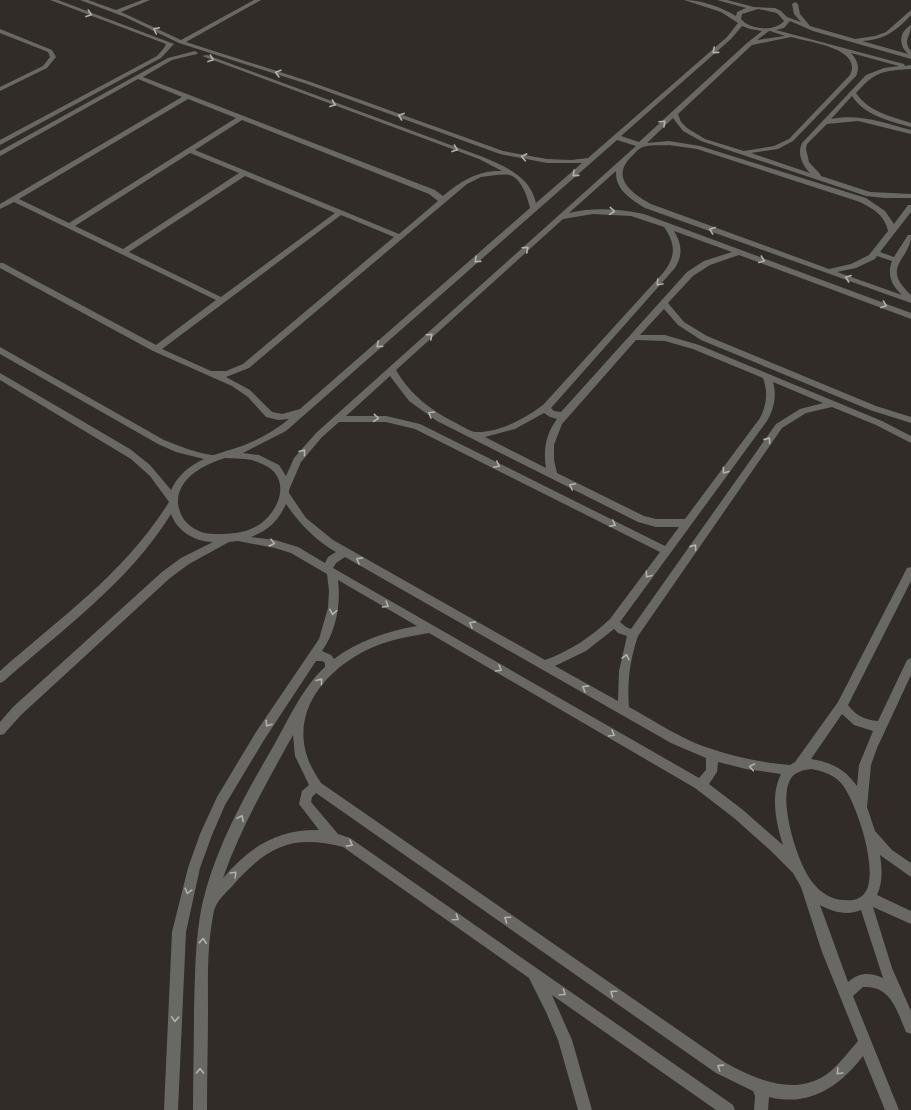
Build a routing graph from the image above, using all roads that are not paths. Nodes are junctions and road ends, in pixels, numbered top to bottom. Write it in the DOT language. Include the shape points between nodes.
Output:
graph roads {
  1 [pos="53,0"];
  2 [pos="83,0"];
  3 [pos="258,0"];
  4 [pos="687,0"];
  5 [pos="720,0"];
  6 [pos="144,1"];
  7 [pos="769,1"];
  8 [pos="797,2"];
  9 [pos="757,8"];
  10 [pos="116,12"];
  11 [pos="911,12"];
  12 [pos="127,16"];
  13 [pos="786,17"];
  14 [pos="739,21"];
  15 [pos="911,27"];
  16 [pos="768,30"];
  17 [pos="813,30"];
  18 [pos="0,31"];
  19 [pos="897,36"];
  20 [pos="729,38"];
  21 [pos="804,38"];
  22 [pos="850,40"];
  23 [pos="181,42"];
  24 [pos="745,42"];
  25 [pos="169,43"];
  26 [pos="838,47"];
  27 [pos="195,53"];
  28 [pos="911,54"];
  29 [pos="161,55"];
  30 [pos="911,57"];
  31 [pos="170,59"];
  32 [pos="911,67"];
  33 [pos="855,73"];
  34 [pos="868,76"];
  35 [pos="138,77"];
  36 [pos="306,82"];
  37 [pos="0,89"];
  38 [pos="294,89"];
  39 [pos="852,93"];
  40 [pos="188,96"];
  41 [pos="674,113"];
  42 [pos="884,116"];
  43 [pos="242,118"];
  44 [pos="825,122"];
  45 [pos="878,122"];
  46 [pos="33,125"];
  47 [pos="911,125"];
  48 [pos="44,130"];
  49 [pos="911,132"];
  50 [pos="616,137"];
  51 [pos="791,140"];
  52 [pos="0,143"];
  53 [pos="804,144"];
  54 [pos="640,145"];
  55 [pos="718,145"];
  56 [pos="492,149"];
  57 [pos="189,150"];
  58 [pos="712,151"];
  59 [pos="742,153"];
  60 [pos="0,154"];
  61 [pos="481,158"];
  62 [pos="590,160"];
  63 [pos="623,161"];
  64 [pos="244,173"];
  65 [pos="514,174"];
  66 [pos="823,179"];
  67 [pos="856,190"];
  68 [pos="851,196"];
  69 [pos="911,196"];
  70 [pos="14,199"];
  71 [pos="442,201"];
  72 [pos="648,206"];
  73 [pos="0,207"];
  74 [pos="911,207"];
  75 [pos="534,210"];
  76 [pos="340,212"];
  77 [pos="641,216"];
  78 [pos="560,218"];
  79 [pos="666,225"];
  80 [pos="68,226"];
  81 [pos="892,232"];
  82 [pos="400,237"];
  83 [pos="911,237"];
  84 [pos="124,252"];
  85 [pos="740,252"];
  86 [pos="877,252"];
  87 [pos="895,259"];
  88 [pos="0,266"];
  89 [pos="682,270"];
  90 [pos="828,271"];
  91 [pos="222,300"];
  92 [pos="911,300"];
  93 [pos="664,303"];
  94 [pos="911,316"];
  95 [pos="633,337"];
  96 [pos="704,338"];
  97 [pos="696,347"];
  98 [pos="156,348"];
  99 [pos="0,350"];
  100 [pos="392,371"];
  101 [pos="210,374"];
  102 [pos="0,376"];
  103 [pos="767,377"];
  104 [pos="832,404"];
  105 [pos="546,407"];
  106 [pos="304,410"];
  107 [pos="564,415"];
  108 [pos="900,418"];
  109 [pos="338,419"];
  110 [pos="764,419"];
  111 [pos="911,420"];
  112 [pos="779,426"];
  113 [pos="459,428"];
  114 [pos="893,429"];
  115 [pos="472,435"];
  116 [pos="447,440"];
  117 [pos="911,440"];
  118 [pos="226,455"];
  119 [pos="215,458"];
  120 [pos="554,477"];
  121 [pos="286,491"];
  122 [pos="172,502"];
  123 [pos="687,522"];
  124 [pos="231,538"];
  125 [pos="666,550"];
  126 [pos="344,552"];
  127 [pos="911,571"];
  128 [pos="330,572"];
  129 [pos="614,622"];
  130 [pos="429,629"];
  131 [pos="633,634"];
  132 [pos="314,657"];
  133 [pos="911,663"];
  134 [pos="544,665"];
  135 [pos="330,668"];
  136 [pos="10,669"];
  137 [pos="0,674"];
  138 [pos="0,678"];
  139 [pos="303,704"];
  140 [pos="842,705"];
  141 [pos="624,709"];
  142 [pos="881,726"];
  143 [pos="0,730"];
  144 [pos="712,756"];
  145 [pos="796,768"];
  146 [pos="699,784"];
  147 [pos="317,787"];
  148 [pos="861,806"];
  149 [pos="871,834"];
  150 [pos="333,837"];
  151 [pos="798,869"];
  152 [pos="911,871"];
  153 [pos="806,885"];
  154 [pos="867,899"];
  155 [pos="209,904"];
  156 [pos="911,918"];
  157 [pos="532,972"];
  158 [pos="846,995"];
  159 [pos="897,995"];
  160 [pos="911,1027"];
  161 [pos="865,1043"];
  162 [pos="759,1088"];
  163 [pos="171,1110"];
  164 [pos="200,1110"];
  165 [pos="585,1110"];
  166 [pos="724,1110"];
  167 [pos="761,1110"];
  168 [pos="892,1110"];
  1 -- 25 [label="street, one-way"];
  2 -- 10 [label="street"];
  3 -- 23 [label="street"];
  4 -- 14 [label="street" via="723,11"];
  5 -- 9 [label="street"];
  6 -- 10 [label="street"];
  6 -- 12 [label="street"];
  7 -- 9 [label="street"];
  8 -- 13 [label="street"];
  8 -- 17 [label="street" via="797,14"];
  9 -- 13 [label="street" via="774,10"];
  9 -- 14 [label="street" via="739,13"];
  10 -- 12 [label="street"];
  11 -- 19 [label="street"];
  23 -- 12 [label="street, one-way"];
  13 -- 16 [label="street" via="786,24 782,27"];
  13 -- 17 [label="street"];
  14 -- 16 [label="street" via="752,28"];
  14 -- 20 [label="street"];
  15 -- 19 [label="street"];
  16 -- 21 [label="street"];
  16 -- 24 [label="street"];
  17 -- 21 [label="street" via="805,33"];
  17 -- 22 [label="street"];
  18 -- 37 [label="street" via="50,51 53,57 45,66"];
  19 -- 22 [label="street"];
  19 -- 28 [label="street"];
  20 -- 24 [label="street"];
  20 -- 50 [label="street, one-way"];
  21 -- 24 [label="street"];
  21 -- 26 [label="street"];
  22 -- 30 [label="street"];
  36 -- 23 [label="street, one-way"];
  24 -- 41 [label="street"];
  25 -- 27 [label="street"];
  25 -- 29 [label="street"];
  26 -- 32 [label="street"];
  26 -- 33 [label="street" via="854,59 857,66"];
  27 -- 31 [label="street"];
  27 -- 38 [label="street, one-way"];
  29 -- 31 [label="street"];
  29 -- 46 [label="street"];
  31 -- 35 [label="street"];
  32 -- 34 [label="street" via="886,69"];
  33 -- 34 [label="street"];
  33 -- 51 [label="street"];
  34 -- 39 [label="street"];
  35 -- 40 [label="street"];
  35 -- 48 [label="street"];
  36 -- 38 [label="street"];
  56 -- 36 [label="street, one-way"];
  38 -- 61 [label="street, one-way"];
  39 -- 42 [label="street" via="860,103"];
  39 -- 44 [label="street"];
  40 -- 43 [label="street"];
  40 -- 70 [label="street"];
  54 -- 41 [label="street, one-way"];
  41 -- 55 [label="street" via="680,125 686,130"];
  42 -- 45 [label="street" via="878,118"];
  42 -- 47 [label="street"];
  43 -- 57 [label="street"];
  43 -- 71 [label="street" via="432,192"];
  44 -- 45 [label="street" via="855,119"];
  44 -- 53 [label="street"];
  45 -- 49 [label="street"];
  46 -- 48 [label="street"];
  46 -- 52 [label="street"];
  48 -- 60 [label="street"];
  50 -- 54 [label="street"];
  50 -- 62 [label="street"];
  51 -- 53 [label="street"];
  51 -- 59 [label="street" via="776,148"];
  53 -- 66 [label="street" via="802,151 807,166"];
  54 -- 58 [label="street" via="684,144"];
  54 -- 63 [label="street"];
  55 -- 58 [label="street" via="713,147"];
  55 -- 59 [label="street"];
  56 -- 61 [label="street" via="489,155"];
  62 -- 56 [label="street, one-way" via="547,161"];
  57 -- 64 [label="street"];
  57 -- 80 [label="street"];
  58 -- 68 [label="street"];
  59 -- 66 [label="street"];
  61 -- 65 [label="street"];
  62 -- 75 [label="street, one-way"];
  63 -- 72 [label="street" via="618,170 619,180 636,200"];
  63 -- 78 [label="street"];
  64 -- 76 [label="street"];
  64 -- 84 [label="street"];
  65 -- 71 [label="street" via="496,172 471,177"];
  65 -- 75 [label="street" via="528,188"];
  66 -- 67 [label="street"];
  67 -- 68 [label="street" via="857,193"];
  67 -- 69 [label="street" via="885,196"];
  68 -- 81 [label="street" via="873,205 882,212 888,218"];
  70 -- 73 [label="street"];
  70 -- 80 [label="street"];
  71 -- 82 [label="street"];
  72 -- 77 [label="street" via="641,210"];
  90 -- 72 [label="street, one-way"];
  74 -- 81 [label="street"];
  75 -- 106 [label="street, one-way"];
  76 -- 82 [label="street"];
  76 -- 91 [label="street"];
  78 -- 77 [label="street, one-way" via="574,213 602,210"];
  77 -- 79 [label="street"];
  100 -- 78 [label="street, one-way"];
  79 -- 85 [label="street"];
  79 -- 89 [label="street" via="677,242"];
  80 -- 84 [label="street"];
  81 -- 86 [label="street"];
  82 -- 101 [label="street" via="246,366 227,374"];
  83 -- 87 [label="street"];
  84 -- 91 [label="street"];
  85 -- 89 [label="street"];
  85 -- 94 [label="street, one-way"];
  86 -- 87 [label="street"];
  86 -- 90 [label="street" via="858,264"];
  87 -- 92 [label="street" via="893,275 897,284"];
  88 -- 98 [label="street"];
  89 -- 93 [label="street"];
  89 -- 105 [label="street, one-way"];
  92 -- 90 [label="street, one-way"];
  91 -- 98 [label="street"];
  93 -- 95 [label="street"];
  93 -- 96 [label="street" via="679,323"];
  95 -- 97 [label="street" via="665,338"];
  95 -- 107 [label="street"];
  96 -- 97 [label="street" via="694,340 693,344"];
  96 -- 108 [label="street"];
  97 -- 103 [label="street"];
  98 -- 101 [label="street"];
  99 -- 119 [label="street" via="161,442 180,450"];
  100 -- 109 [label="street"];
  113 -- 100 [label="street, one-way" via="423,409 409,397"];
  101 -- 106 [label="street" via="244,389 271,415 286,417"];
  102 -- 122 [label="street" via="132,454 154,473"];
  103 -- 104 [label="street"];
  103 -- 110 [label="street" via="772,394"];
  104 -- 112 [label="street" via="802,411"];
  104 -- 114 [label="street"];
  105 -- 107 [label="street" via="550,414"];
  105 -- 115 [label="street" via="535,416 505,430"];
  106 -- 118 [label="street" via="283,429"];
  107 -- 120 [label="street" via="550,437 549,463"];
  108 -- 111 [label="street"];
  108 -- 114 [label="street" via="900,425"];
  109 -- 116 [label="street, one-way" via="370,418 402,422"];
  121 -- 109 [label="street, one-way" via="297,460 306,448"];
  110 -- 112 [label="street" via="772,418 778,421"];
  110 -- 123 [label="street, one-way"];
  131 -- 112 [label="street, one-way"];
  113 -- 115 [label="street"];
  113 -- 116 [label="street" via="450,431"];
  114 -- 117 [label="street"];
  115 -- 120 [label="street"];
  116 -- 125 [label="street, one-way"];
  118 -- 119 [label="street"];
  118 -- 121 [label="street" via="250,456 266,461 278,470"];
  119 -- 122 [label="street" via="193,468 185,475 178,483"];
  123 -- 120 [label="street, one-way" via="656,523 641,519"];
  121 -- 124 [label="street" via="283,506 269,523 247,535"];
  121 -- 126 [label="street" via="303,521 315,533"];
  122 -- 124 [label="street" via="178,520 194,533 216,539"];
  122 -- 136 [label="street" via="151,536 123,569"];
  123 -- 125 [label="street"];
  124 -- 128 [label="street, one-way" via="255,539 294,550"];
  124 -- 143 [label="street" via="206,548 166,575 17,711"];
  125 -- 129 [label="street, one-way"];
  126 -- 128 [label="street" via="332,560"];
  134 -- 126 [label="street, one-way"];
  127 -- 140 [label="street"];
  128 -- 130 [label="street, one-way"];
  128 -- 132 [label="street, one-way" via="334,590 330,624"];
  129 -- 131 [label="street" via="622,630"];
  129 -- 134 [label="street" via="582,649 564,659"];
  130 -- 135 [label="street" via="386,637 366,644"];
  130 -- 146 [label="street, one-way"];
  141 -- 131 [label="street, one-way" via="622,672"];
  132 -- 135 [label="street" via="327,658"];
  132 -- 163 [label="street, one-way" via="231,784 206,834 194,868 179,932"];
  133 -- 142 [label="street"];
  141 -- 134 [label="street, one-way"];
  139 -- 135 [label="street, one-way"];
  136 -- 137 [label="street"];
  136 -- 138 [label="street"];
  139 -- 147 [label="street" via="298,747 304,768"];
  155 -- 139 [label="street, one-way" via="232,835"];
  140 -- 142 [label="street" via="852,718 861,723"];
  140 -- 145 [label="street"];
  141 -- 144 [label="street" via="675,739"];
  142 -- 148 [label="street" via="865,765"];
  145 -- 144 [label="street, one-way" via="750,766"];
  144 -- 146 [label="street" via="712,773"];
  145 -- 148 [label="street" via="824,766 835,771 846,779"];
  145 -- 151 [label="street" via="785,779 782,801 786,835"];
  146 -- 151 [label="street" via="750,821"];
  147 -- 150 [label="street" via="306,795 306,804"];
  162 -- 147 [label="street, one-way" via="721,1068"];
  148 -- 149 [label="street"];
  149 -- 152 [label="street" via="888,854"];
  149 -- 154 [label="street" via="874,876 872,890"];
  155 -- 150 [label="street, one-way" via="249,859 270,844 290,836 312,834"];
  150 -- 157 [label="street, one-way" via="358,848"];
  151 -- 153 [label="street"];
  153 -- 154 [label="street" via="830,904 849,907"];
  153 -- 158 [label="street"];
  154 -- 156 [label="street"];
  154 -- 159 [label="street" via="878,947"];
  164 -- 155 [label="street, one-way" via="201,960"];
  157 -- 165 [label="street" via="554,1011 568,1046"];
  157 -- 166 [label="street, one-way"];
  158 -- 159 [label="street" via="851,985 861,980 874,980 886,985"];
  158 -- 161 [label="street"];
  159 -- 160 [label="street"];
  161 -- 162 [label="street, one-way" via="832,1079 810,1090 785,1093"];
  161 -- 168 [label="street"];
  162 -- 167 [label="street" via="762,1096"];
}
